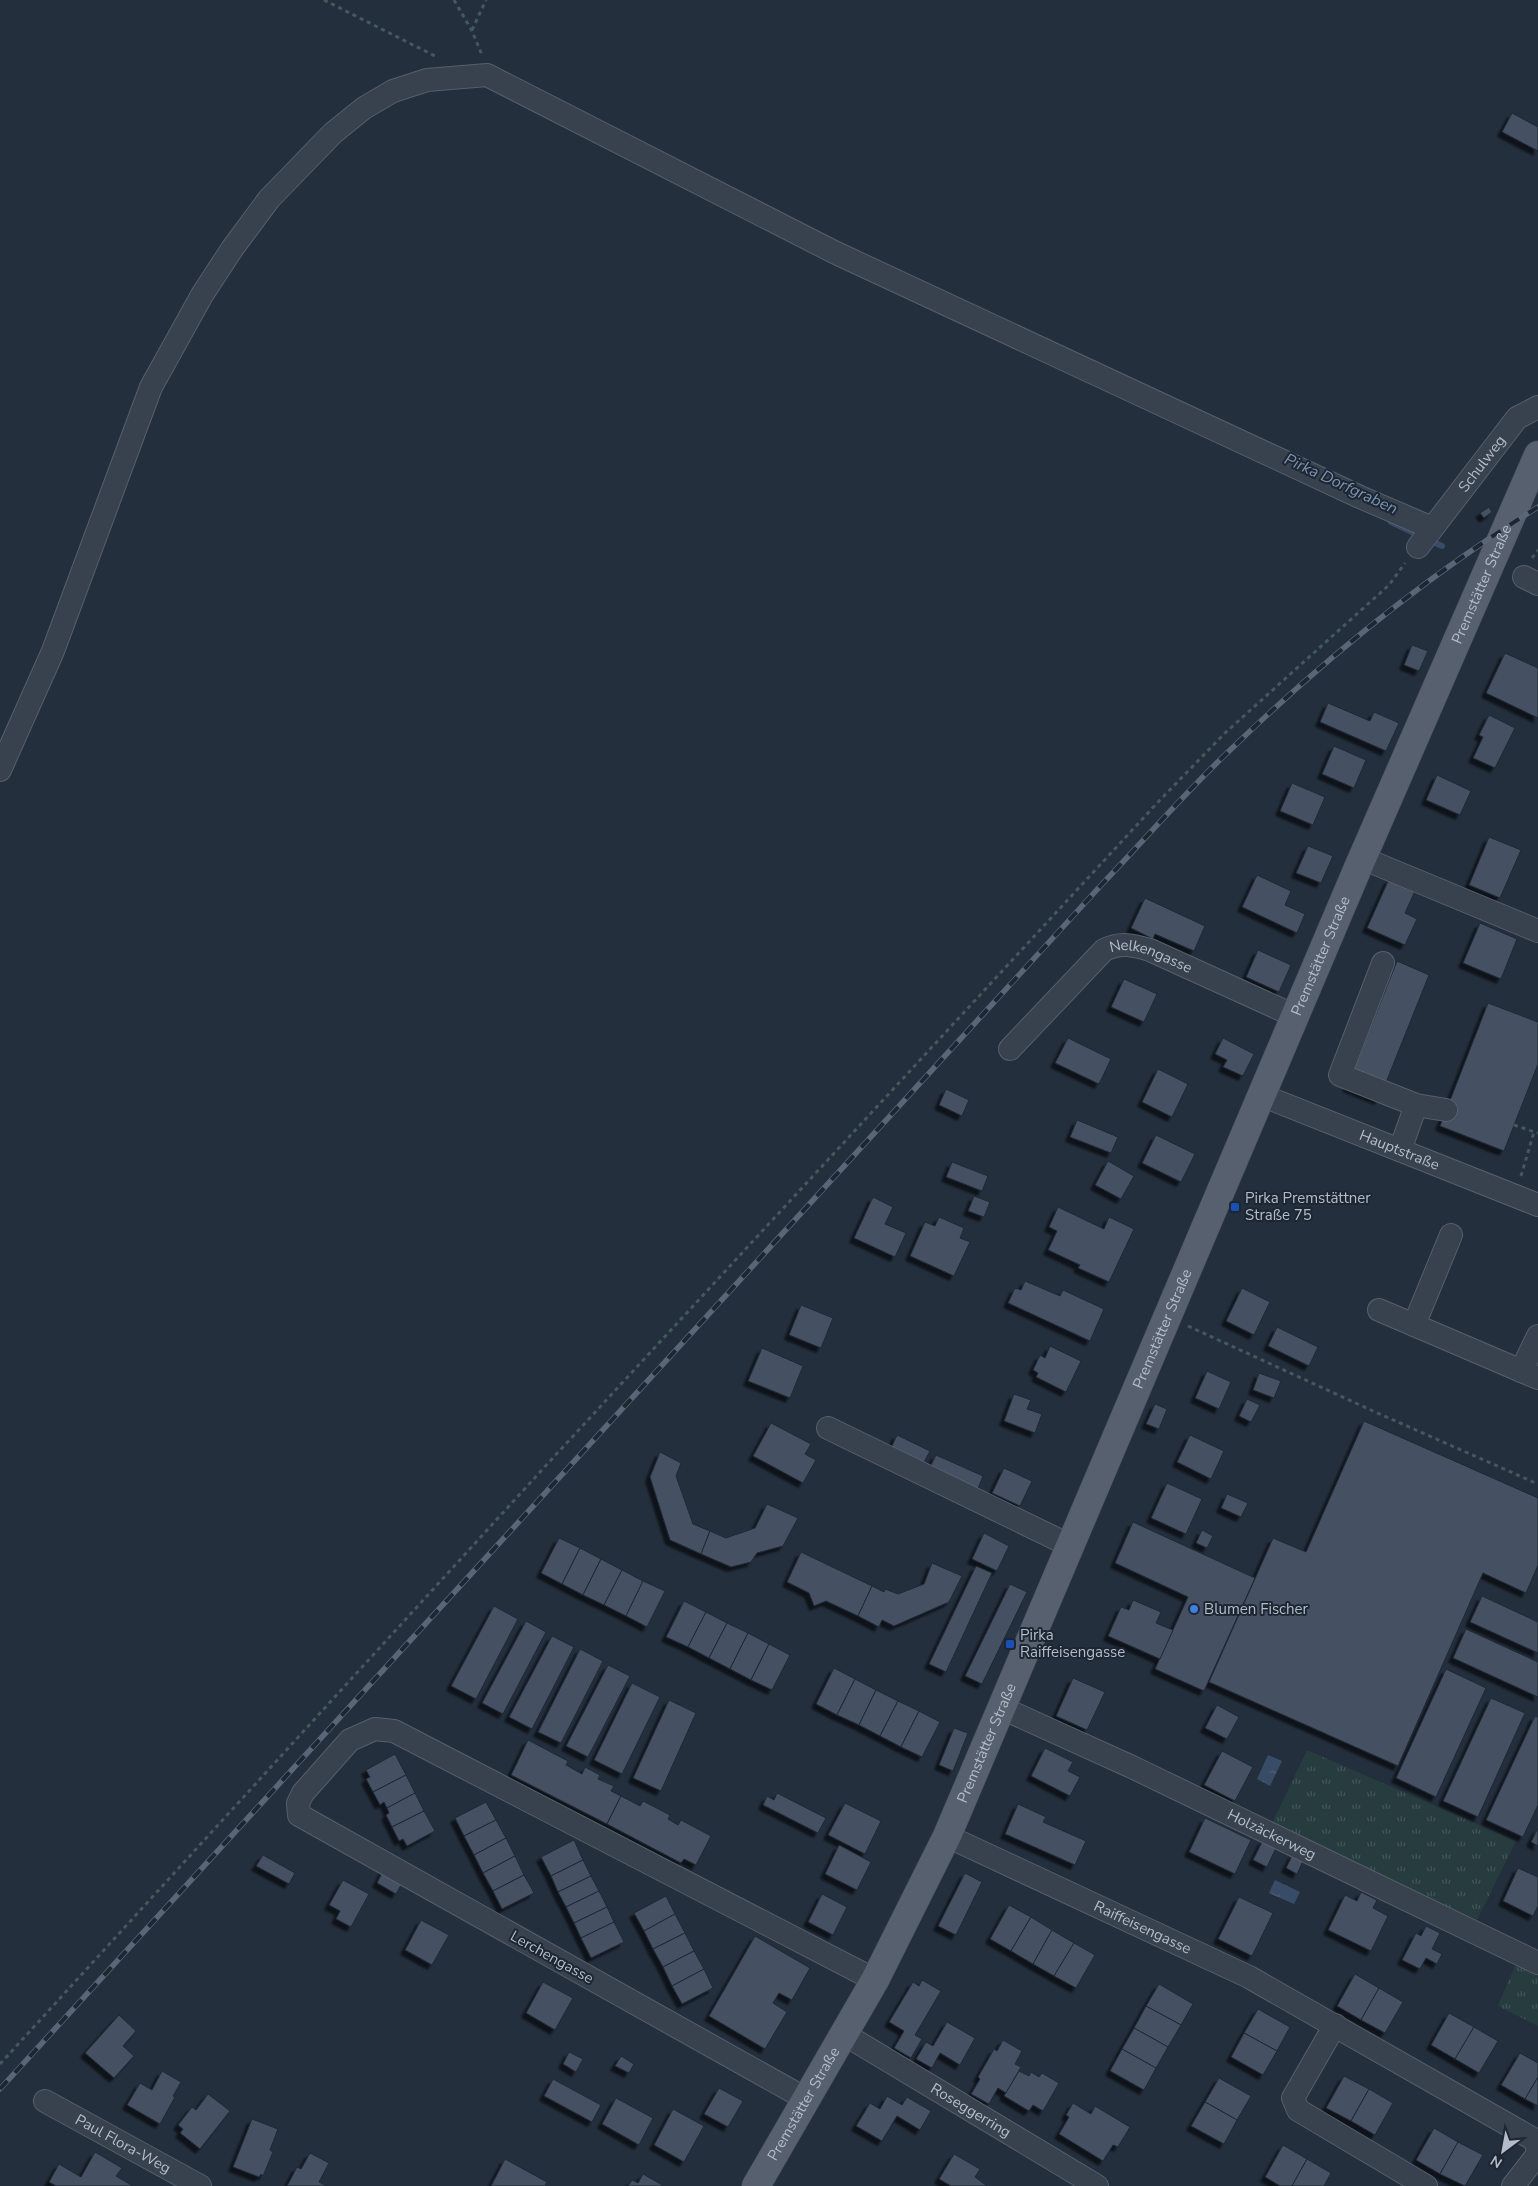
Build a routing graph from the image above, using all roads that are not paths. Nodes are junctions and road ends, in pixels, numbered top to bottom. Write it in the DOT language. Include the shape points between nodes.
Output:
graph roads {
  1 [pos="1538,407"];
  2 [pos="1538,456"];
  3 [pos="0,770"];
  4 [pos="1362,858"];
  5 [pos="1538,931"];
  6 [pos="1383,963"];
  7 [pos="1295,1016"];
  8 [pos="1010,1049"];
  9 [pos="1261,1095"];
  10 [pos="1416,1106"];
  11 [pos="1446,1110"];
  12 [pos="1400,1150"];
  13 [pos="1538,1205"];
  14 [pos="1451,1235"];
  15 [pos="1379,1310"];
  16 [pos="1414,1325"];
  17 [pos="1538,1336"];
  18 [pos="1530,1375"];
  19 [pos="828,1428"];
  20 [pos="1071,1546"];
  21 [pos="1002,1708"];
  22 [pos="947,1836"];
  23 [pos="1538,1963"];
  24 [pos="875,1980"];
  25 [pos="1334,2025"];
  26 [pos="844,2034"];
  27 [pos="806,2098"];
  28 [pos="45,2101"];
  29 [pos="1537,2147"];
  30 [pos="200,2186"];
  31 [pos="756,2186"];
  32 [pos="1098,2186"];
  33 [pos="1426,2186"];
  34 [pos="1513,2186"];
  1 -- 3 [label="street, Schulweg" via="1518,418 1427,535 1342,489 834,252 478,76 427,80 393,91 364,108 333,133 269,199 202,295 151,387 53,651"];
  2 -- 4 [label="main road, Premstätter Straße"];
  4 -- 5 [label="street"];
  4 -- 7 [label="main road, Premstätter Straße"];
  6 -- 10 [label="street" via="1340,1075"];
  7 -- 8 [label="street, Nelkengasse" via="1150,950 1131,944 1116,944 1104,950"];
  7 -- 9 [label="main road, Premstätter Straße"];
  9 -- 12 [label="street, Hauptstraße"];
  9 -- 20 [label="main road, Premstätter Straße"];
  10 -- 11 [label="street"];
  10 -- 12 [label="street"];
  12 -- 13 [label="street, Hauptstraße"];
  14 -- 16 [label="street"];
  15 -- 16 [label="street"];
  16 -- 18 [label="street"];
  17 -- 18 [label="street"];
  19 -- 20 [label="street"];
  20 -- 21 [label="main road, Premstätter Straße"];
  21 -- 22 [label="main road, Premstätter Straße"];
  21 -- 23 [label="street, Holzäckerweg" via="1132,1767"];
  22 -- 24 [label="main road, Premstätter Straße"];
  22 -- 25 [label="street, Raiffeisengasse" via="1249,1977"];
  24 -- 26 [label="main road, Premstätter Straße"];
  24 -- 27 [label="street, Lerchengasse" via="394,1732 375,1729 350,1740 303,1793 298,1802 299,1815"];
  25 -- 29 [label="street, Raiffeisengasse"];
  25 -- 33 [label="street" via="1293,2098 1298,2110"];
  26 -- 27 [label="main road, Premstätter Straße"];
  26 -- 32 [label="street, Roseggerring"];
  27 -- 31 [label="main road, Premstätter Straße"];
  28 -- 30 [label="street, Paul Flora-Weg"];
  29 -- 34 [label="street, Raiffeisengasse"];
}
